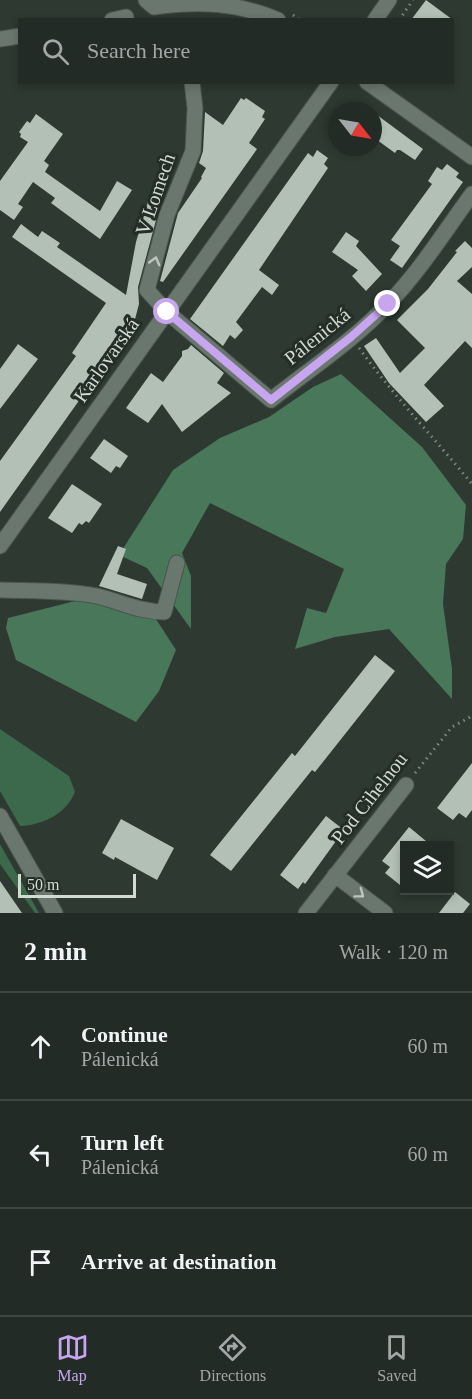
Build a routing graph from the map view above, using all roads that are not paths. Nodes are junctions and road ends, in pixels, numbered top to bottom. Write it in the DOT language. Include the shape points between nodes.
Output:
graph roads {
  1 [pos="389,0"];
  2 [pos="182,2"];
  3 [pos="150,4"];
  4 [pos="183,18"];
  5 [pos="274,18"];
  6 [pos="376,18"];
  7 [pos="18,36"];
  8 [pos="0,39"];
  9 [pos="192,84"];
  10 [pos="330,84"];
  11 [pos="371,84"];
  12 [pos="472,157"];
  13 [pos="472,194"];
  14 [pos="167,312"];
  15 [pos="0,546"];
  16 [pos="177,563"];
  17 [pos="0,590"];
  18 [pos="406,785"];
  19 [pos="0,816"];
  20 [pos="335,875"];
  21 [pos="54,913"];
  22 [pos="306,913"];
  23 [pos="385,913"];
  1 -- 6 [label="street"];
  2 -- 3 [label="street"];
  2 -- 4 [label="street"];
  2 -- 5 [label="street" via="255,9"];
  7 -- 8 [label="street"];
  14 -- 9 [label="street, V Lomech, one-way" via="147,290 167,215 192,151"];
  10 -- 14 [label="street, Karlovarská"];
  11 -- 12 [label="street"];
  13 -- 14 [label="street, Pálenická" via="388,304 271,400"];
  14 -- 15 [label="street, Karlovarská"];
  16 -- 17 [label="street" via="164,612 144,612 96,596"];
  18 -- 20 [label="street, Pod Cihelnou"];
  19 -- 21 [label="street"];
  20 -- 22 [label="street, Pod Cihelnou"];
  20 -- 23 [label="street, one-way"];
}
